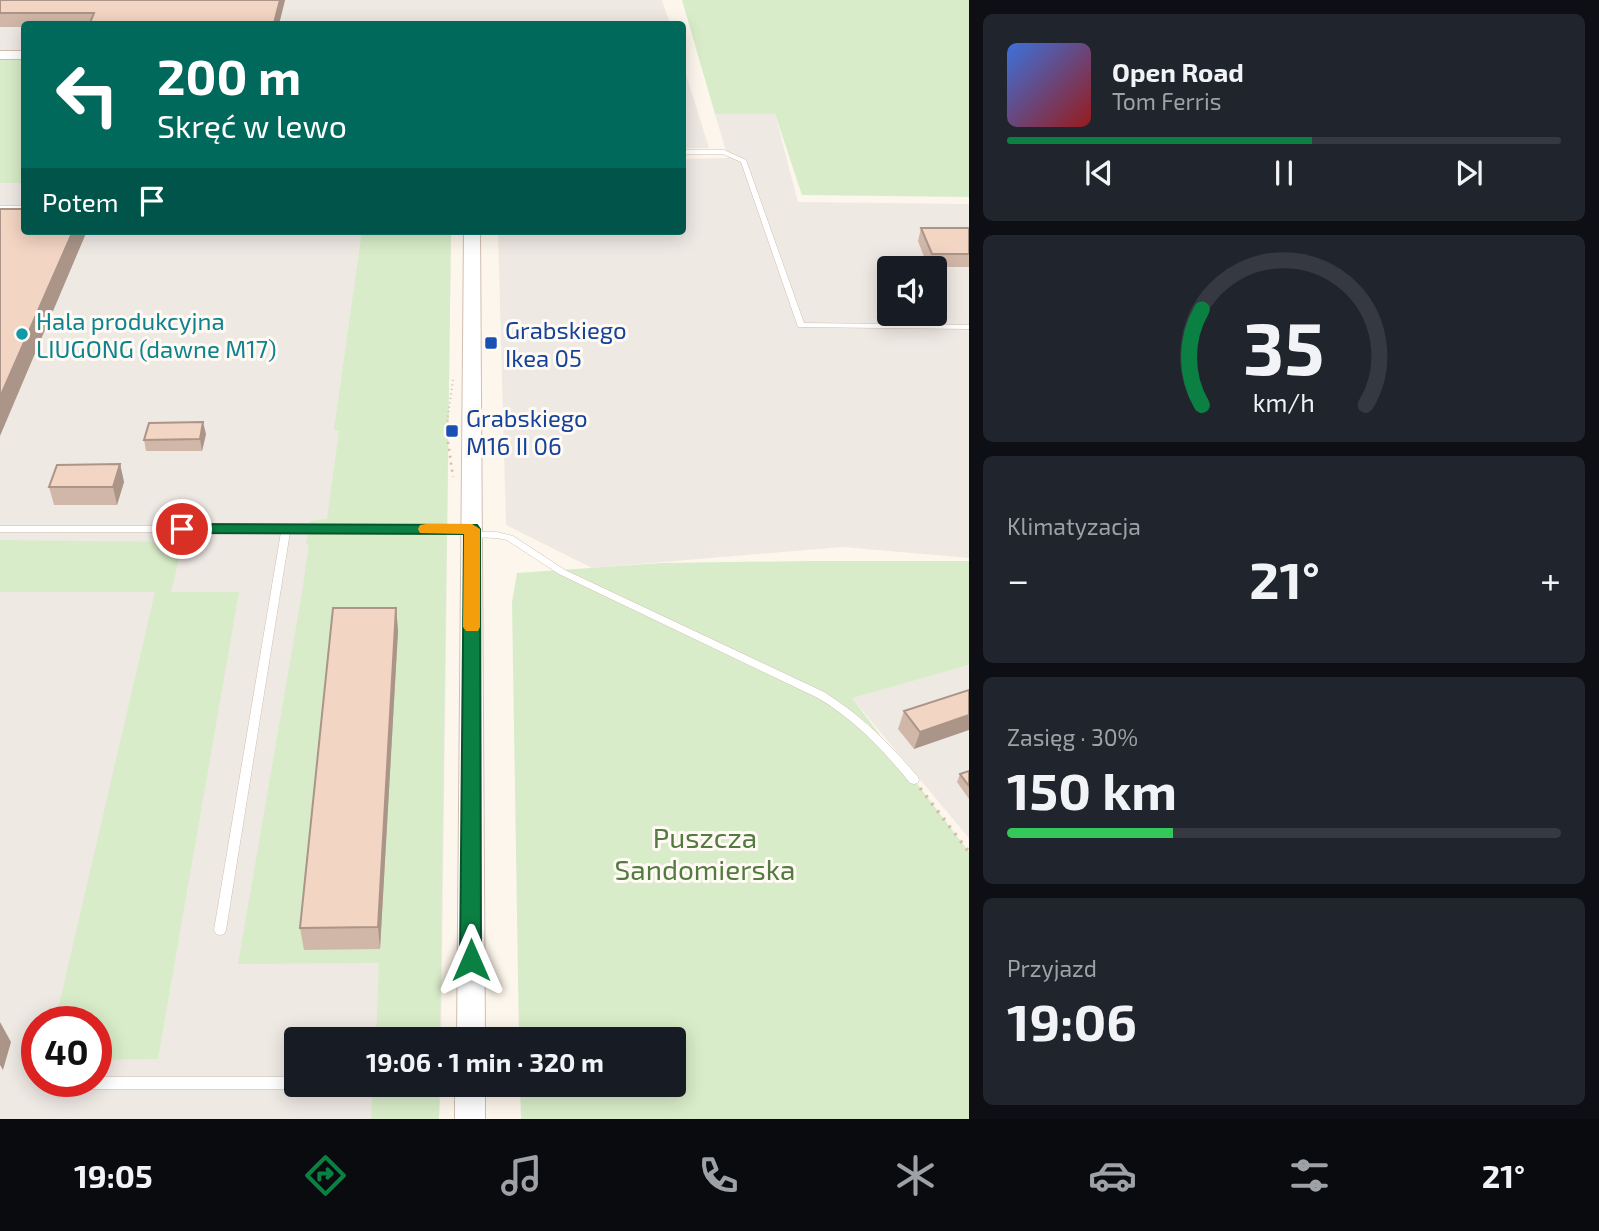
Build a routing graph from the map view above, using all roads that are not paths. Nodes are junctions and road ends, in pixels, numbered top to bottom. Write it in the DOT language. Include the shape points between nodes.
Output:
graph roads {
  1 [pos="0,55"];
  2 [pos="21,55"];
  3 [pos="686,152"];
  4 [pos="0,208"];
  5 [pos="21,208"];
  6 [pos="472,235"];
  7 [pos="969,327"];
  8 [pos="0,529"];
  9 [pos="286,529"];
  10 [pos="472,532"];
  11 [pos="914,780"];
  12 [pos="220,930"];
  13 [pos="471,1027"];
  14 [pos="112,1083"];
  15 [pos="284,1083"];
  16 [pos="470,1097"];
  17 [pos="470,1119"];
  1 -- 2 [label="street"];
  3 -- 7 [label="lane" via="724,152 744,161 801,325"];
  4 -- 5 [label="lane"];
  6 -- 10 [label="street"];
  8 -- 9 [label="lane"];
  9 -- 10 [label="lane"];
  9 -- 12 [label="lane"];
  10 -- 11 [label="lane" via="510,538 562,572 821,695 866,726"];
  10 -- 13 [label="street"];
  14 -- 15 [label="lane"];
  16 -- 17 [label="street"];
}
